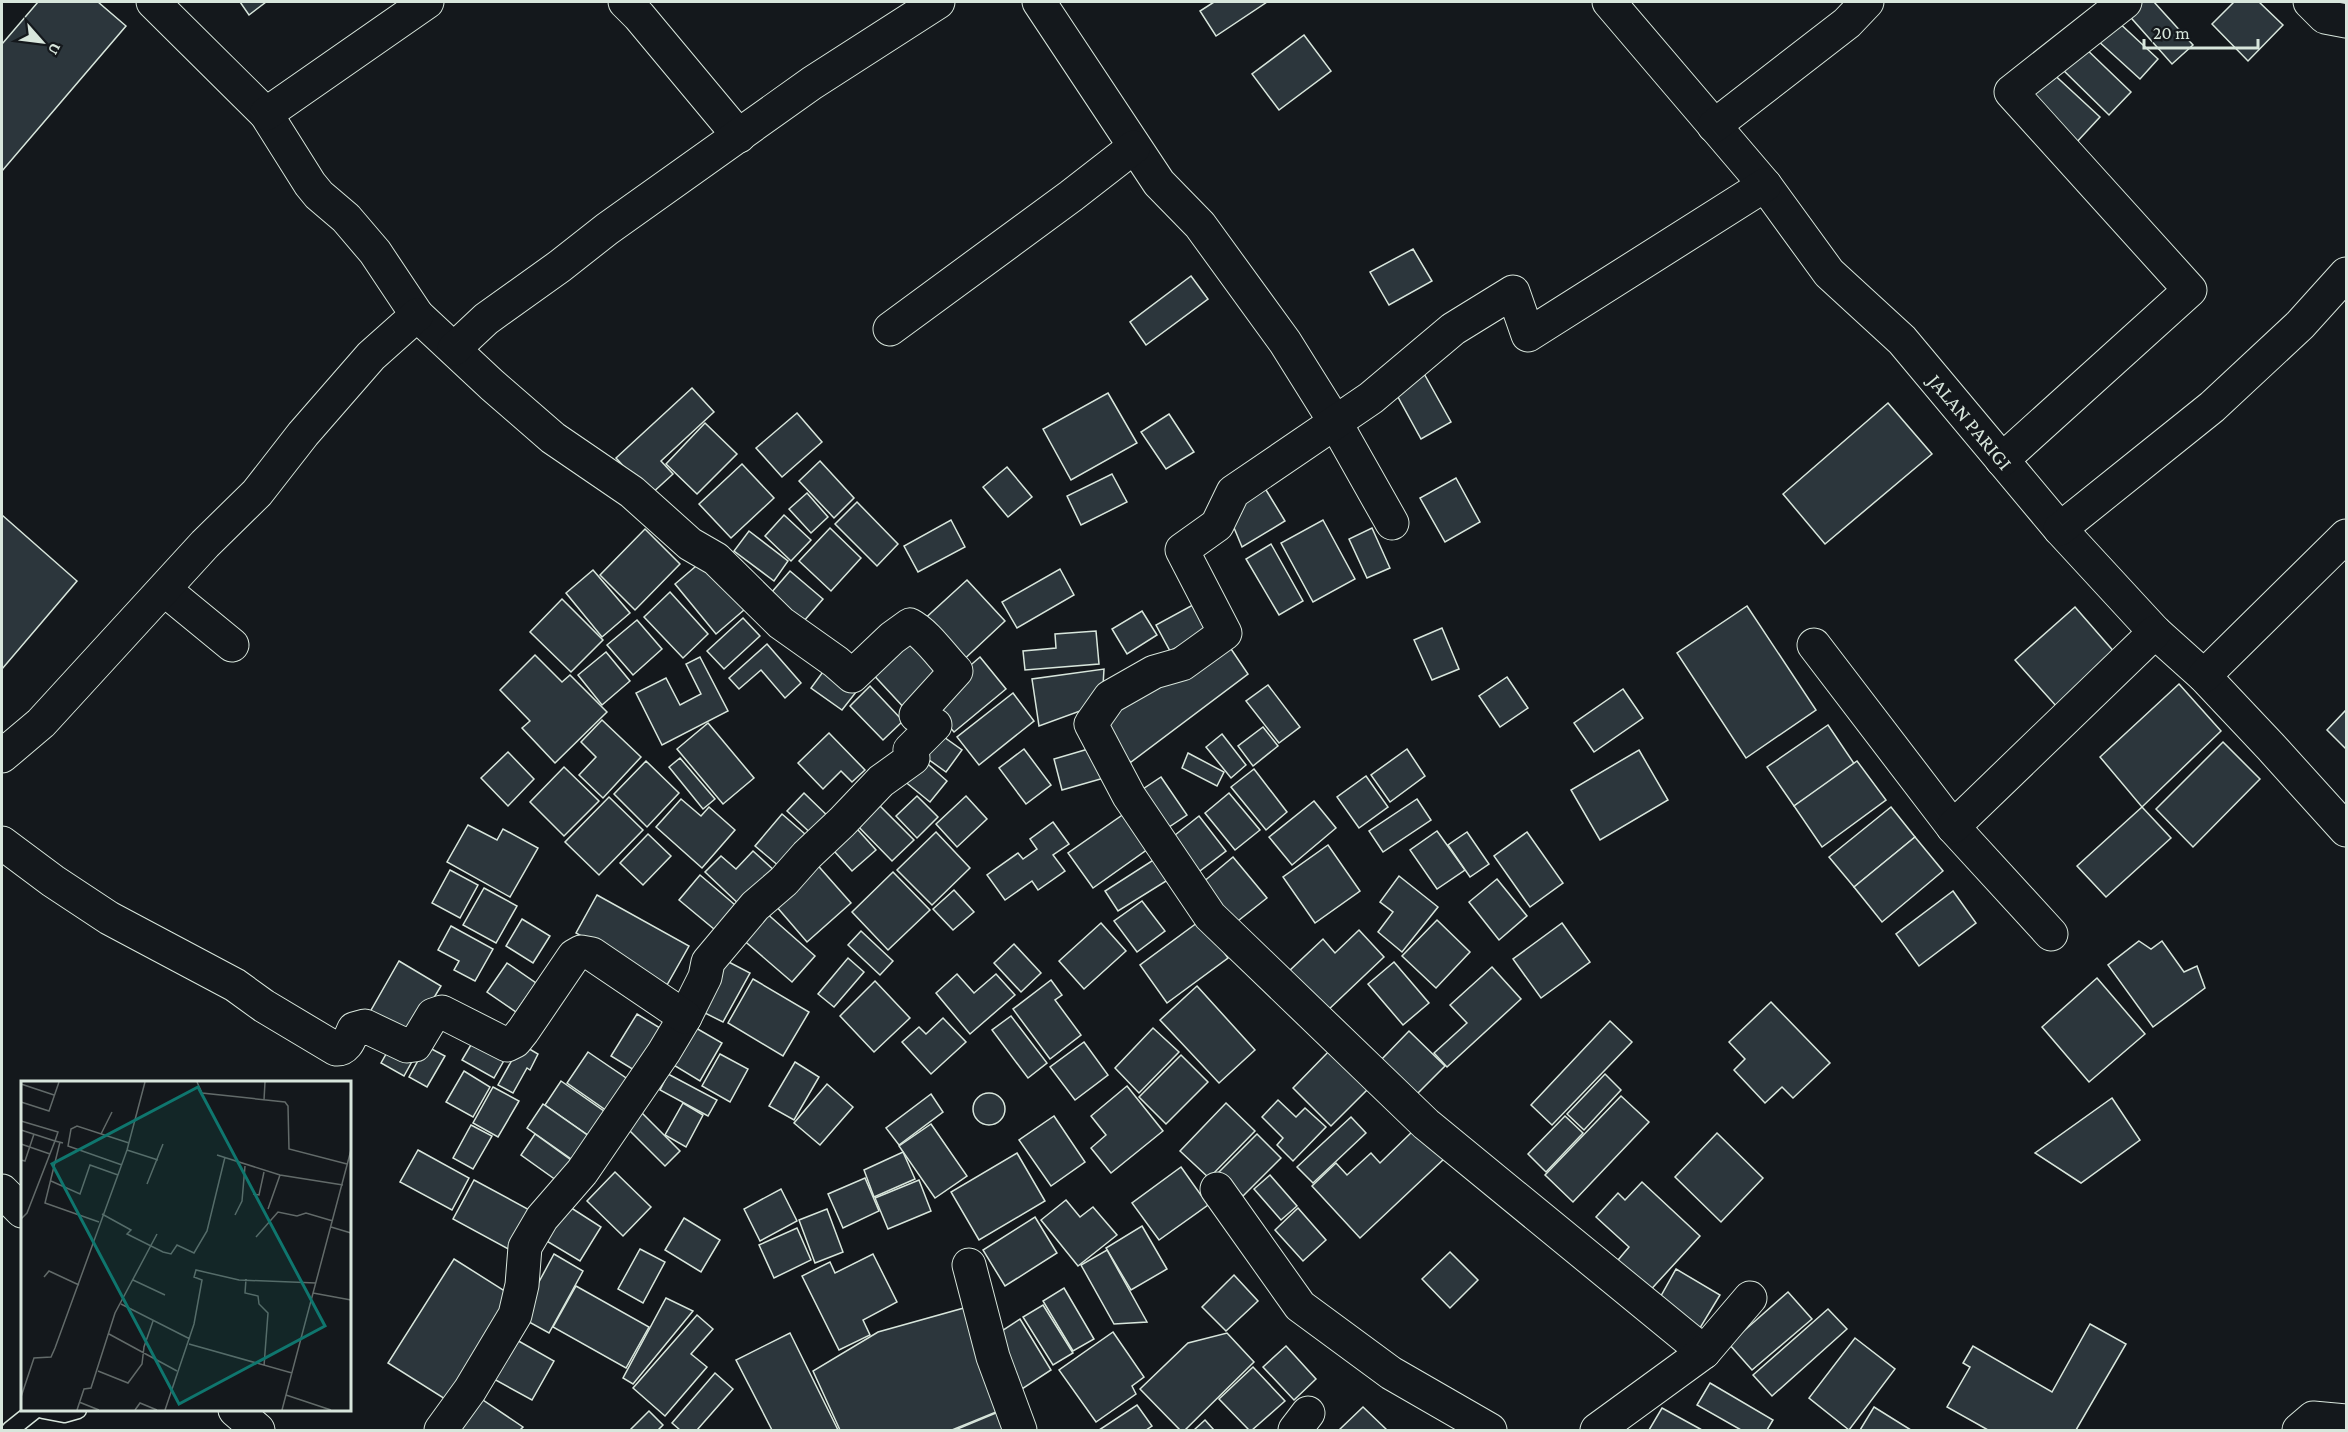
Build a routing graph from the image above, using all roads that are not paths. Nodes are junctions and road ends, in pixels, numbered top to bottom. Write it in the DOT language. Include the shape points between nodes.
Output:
graph roads {
  1 [pos="153,2"];
  2 [pos="427,2"];
  3 [pos="625,2"];
  4 [pos="938,2"];
  5 [pos="1039,2"];
  6 [pos="1609,2"];
  7 [pos="1868,2"];
  8 [pos="2126,2"];
  9 [pos="2310,2"];
  10 [pos="2346,21"];
  11 [pos="266,114"];
  12 [pos="1714,126"];
  13 [pos="739,136"];
  14 [pos="1134,147"];
  15 [pos="1765,185"];
  16 [pos="2346,274"];
  17 [pos="417,315"];
  18 [pos="890,329"];
  19 [pos="454,349"];
  20 [pos="1335,422"];
  21 [pos="2002,460"];
  22 [pos="1392,523"];
  23 [pos="2060,529"];
  24 [pos="2346,536"];
  25 [pos="165,590"];
  26 [pos="2155,632"];
  27 [pos="232,645"];
  28 [pos="1814,645"];
  29 [pos="2204,676"];
  30 [pos="2,756"];
  31 [pos="1953,827"];
  32 [pos="2346,830"];
  33 [pos="2,843"];
  34 [pos="2051,934"];
  35 [pos="685,1017"];
  36 [pos="1217,1189"];
  37 [pos="2,1191"];
  38 [pos="21,1209"];
  39 [pos="969,1265"];
  40 [pos="1750,1298"];
  41 [pos="1704,1352"];
  42 [pos="34,1411"];
  43 [pos="48,1411"];
  44 [pos="74,1411"];
  45 [pos="237,1411"];
  46 [pos="2346,1421"];
  47 [pos="10,1431"];
  48 [pos="258,1431"];
  49 [pos="441,1431"];
  50 [pos="1020,1431"];
  51 [pos="1490,1431"];
  52 [pos="1597,1431"];
  53 [pos="2299,1431"];
  1 -- 11 [label="street"];
  2 -- 11 [label="street"];
  3 -- 13 [label="street"];
  4 -- 13 [label="street" via="812,83"];
  5 -- 14 [label="street"];
  6 -- 12 [label="street, JALAN PARIGI"];
  7 -- 12 [label="street"];
  8 -- 21 [label="street" via="2011,92 2190,290"];
  9 -- 10 [label="street" via="2325,17"];
  11 -- 17 [label="street" via="310,184 375,252"];
  12 -- 15 [label="street, JALAN PARIGI"];
  13 -- 19 [label="street" via="486,319"];
  14 -- 18 [label="street"];
  14 -- 20 [label="street" via="1158,183 1200,225 1237,275"];
  15 -- 20 [label="street" via="1528,335 1513,292 1453,329 1371,398"];
  15 -- 21 [label="street, JALAN PARIGI" via="1829,273 1902,340"];
  16 -- 23 [label="street" via="2300,325 2212,407"];
  17 -- 19 [label="street"];
  17 -- 25 [label="street" via="371,356 257,493"];
  19 -- 35 [label="street" via="553,438 632,492 690,544 716,559 781,623 852,676 910,625 922,632 956,671 916,715 935,725 910,750 913,758 881,781 755,906 708,962"];
  20 -- 22 [label="street"];
  20 -- 41 [label="street" via="1233,492 1217,525 1182,550 1225,633 1182,664 1154,672 1110,697 1091,724 1129,796 1210,916 1426,1124"];
  21 -- 23 [label="street, JALAN PARIGI"];
  23 -- 26 [label="street, JALAN PARIGI"];
  24 -- 29 [label="street"];
  25 -- 27 [label="street"];
  25 -- 30 [label="street" via="40,723"];
  26 -- 29 [label="street, JALAN PARIGI"];
  26 -- 31 [label="street"];
  28 -- 31 [label="street"];
  29 -- 32 [label="street, JALAN PARIGI"];
  31 -- 34 [label="street"];
  33 -- 35 [label="street" via="109,918 235,985 336,1049 346,1046 359,1026 407,1046 415,1045 433,1015 442,1012 507,1045 523,1031 574,956 581,952 592,954"];
  35 -- 49 [label="street" via="582,1172 542,1218 525,1247 515,1315"];
  36 -- 51 [label="street" via="1300,1306 1391,1373"];
  37 -- 38 [label="street"];
  39 -- 50 [label="street" via="993,1357"];
  40 -- 41 [label="street"];
  41 -- 52 [label="street"];
  42 -- 47 [label="lane"];
  43 -- 44 [label="lane"];
  45 -- 48 [label="street"];
  46 -- 53 [label="street" via="2313,1418"];
}
